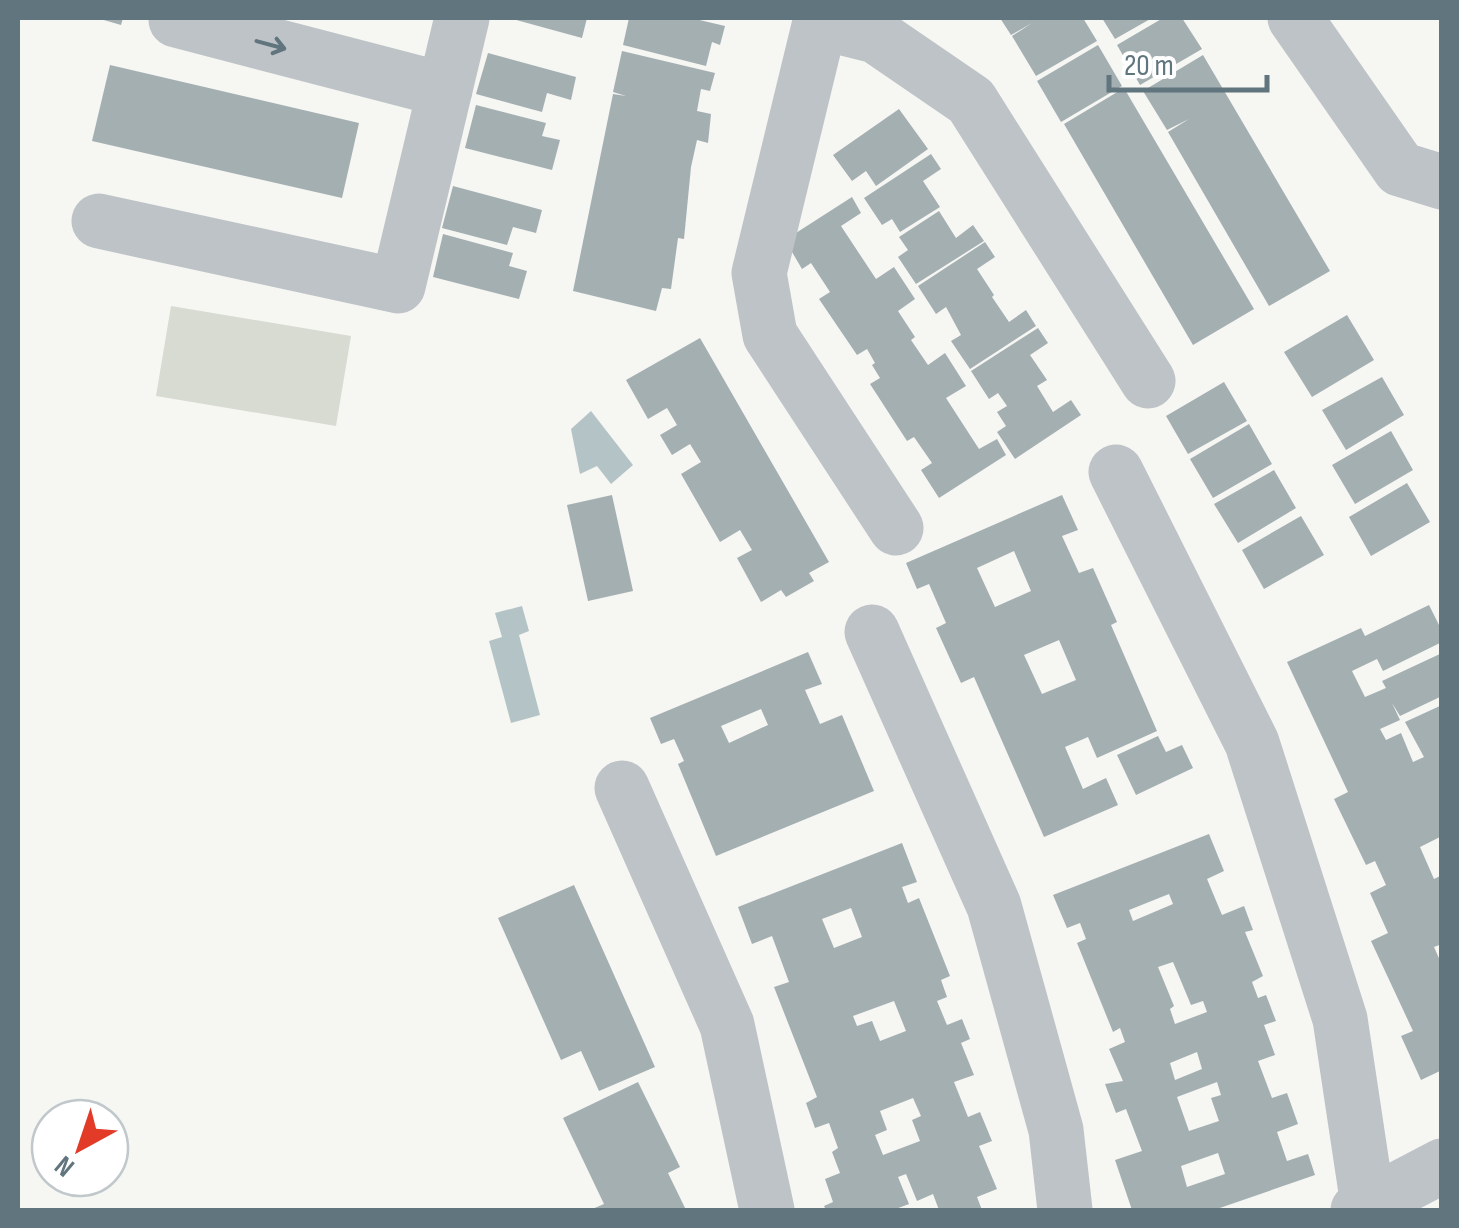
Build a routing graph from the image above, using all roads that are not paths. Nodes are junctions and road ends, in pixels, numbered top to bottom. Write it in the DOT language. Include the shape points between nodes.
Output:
graph roads {
  1 [pos="177,18"];
  2 [pos="462,18"];
  3 [pos="1295,18"];
  4 [pos="820,20"];
  5 [pos="445,90"];
  6 [pos="1442,182"];
  7 [pos="98,220"];
  8 [pos="1148,381"];
  9 [pos="1116,472"];
  10 [pos="896,528"];
  11 [pos="872,632"];
  12 [pos="622,788"];
  13 [pos="1442,1166"];
  14 [pos="1363,1208"];
  15 [pos="767,1210"];
  16 [pos="1066,1210"];
  1 -- 5 [label="lane, one-way"];
  2 -- 5 [label="lane"];
  3 -- 6 [label="lane" via="1400,170"];
  4 -- 8 [label="lane" via="876,36 971,101"];
  4 -- 10 [label="lane" via="758,273 770,335"];
  5 -- 7 [label="lane" via="398,286"];
  9 -- 14 [label="lane" via="1252,744 1340,1019"];
  11 -- 16 [label="lane" via="994,906 1056,1130"];
  12 -- 15 [label="lane" via="726,1025"];
  13 -- 14 [label="lane"];
}
